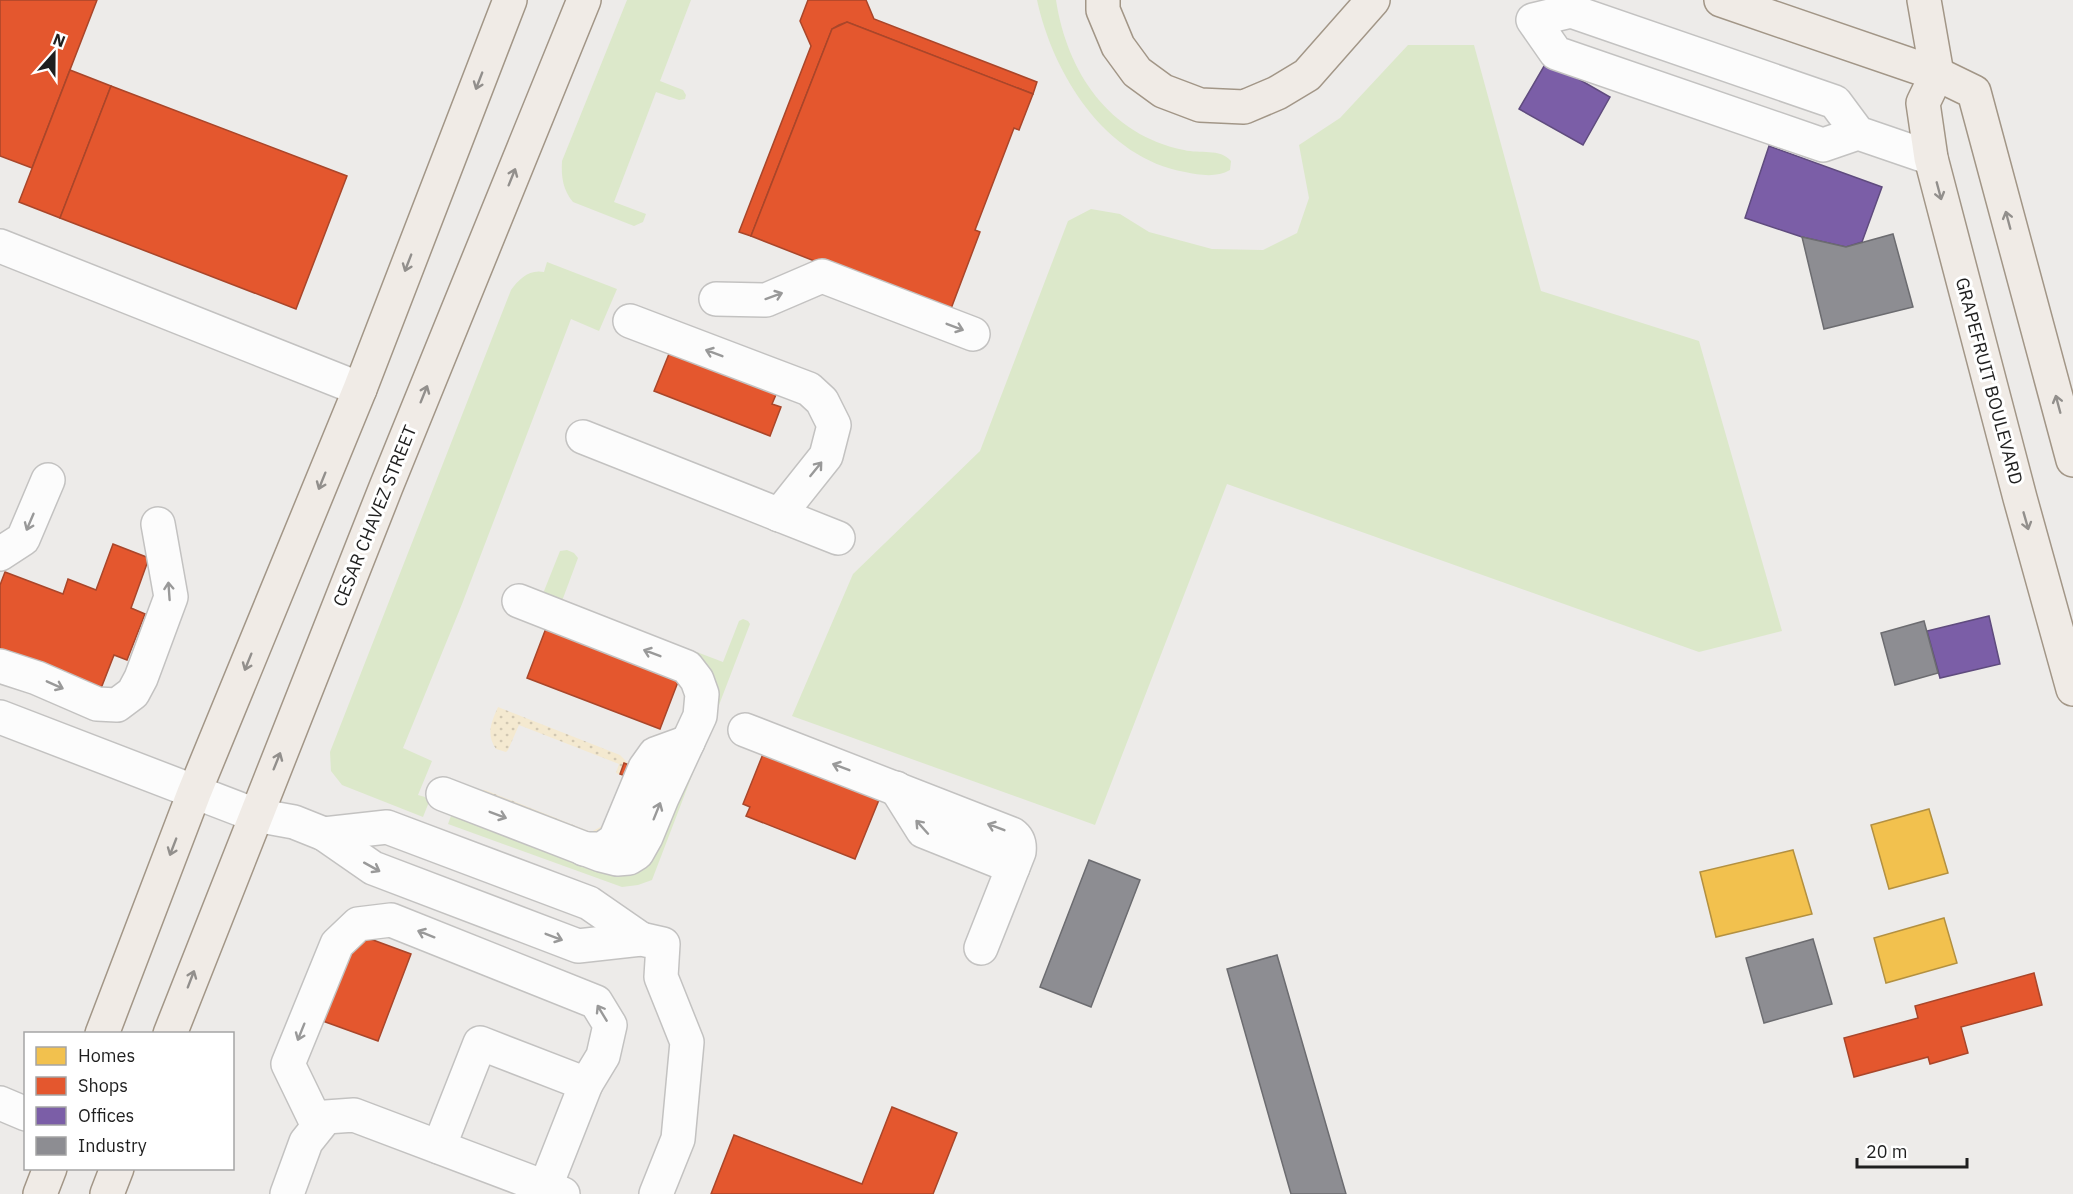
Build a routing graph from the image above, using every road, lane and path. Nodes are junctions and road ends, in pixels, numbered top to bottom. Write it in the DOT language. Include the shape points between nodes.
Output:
graph roads {
  1 [pos="510,0"];
  2 [pos="584,0"];
  3 [pos="1103,0"];
  4 [pos="1373,0"];
  5 [pos="1721,0"];
  6 [pos="1924,0"];
  7 [pos="1937,74"];
  8 [pos="1858,133"];
  9 [pos="1931,158"];
  10 [pos="0,246"];
  11 [pos="716,299"];
  12 [pos="630,321"];
  13 [pos="973,334"];
  14 [pos="360,389"];
  15 [pos="583,437"];
  16 [pos="2073,460"];
  17 [pos="48,480"];
  18 [pos="779,514"];
  19 [pos="158,524"];
  20 [pos="838,538"];
  21 [pos="0,554"];
  22 [pos="519,601"];
  23 [pos="0,666"];
  24 [pos="2073,689"];
  25 [pos="0,717"];
  26 [pos="745,730"];
  27 [pos="194,793"];
  28 [pos="443,794"];
  29 [pos="255,815"];
  30 [pos="324,834"];
  31 [pos="641,939"];
  32 [pos="981,948"];
  33 [pos="103,1032"];
  34 [pos="171,1032"];
  35 [pos="586,1084"];
  36 [pos="0,1103"];
  37 [pos="24,1112"];
  38 [pos="318,1126"];
  39 [pos="439,1147"];
  40 [pos="49,1170"];
  41 [pos="116,1170"];
  42 [pos="554,1191"];
  43 [pos="40,1194"];
  44 [pos="107,1194"];
  45 [pos="287,1194"];
  46 [pos="656,1194"];
  1 -- 14 [label="main road, one-way"];
  29 -- 2 [label="main road, CESAR CHAVEZ STREET, one-way"];
  3 -- 4 [label="main road" via="1103,10 1118,46 1137,72 1163,91 1200,105 1244,107 1307,75"];
  5 -- 7 [label="main road"];
  6 -- 7 [label="main road"];
  7 -- 9 [label="main road, GRAPEFRUIT BOULEVARD" via="1923,103"];
  16 -- 7 [label="main road, one-way" via="1974,92"];
  8 -- 8 [label="lane" via="1835,102 1571,11 1533,20 1556,53 1597,68 1823,145"];
  8 -- 9 [label="lane"];
  9 -- 24 [label="main road, GRAPEFRUIT BOULEVARD, one-way"];
  10 -- 14 [label="lane"];
  11 -- 13 [label="lane, one-way" via="766,300 822,276"];
  18 -- 12 [label="lane, one-way" via="826,456 834,425 822,401 809,389"];
  14 -- 27 [label="main road, one-way"];
  15 -- 18 [label="lane"];
  17 -- 21 [label="lane, one-way" via="23,539"];
  18 -- 20 [label="lane"];
  23 -- 19 [label="lane, one-way" via="97,704 117,705 133,693 171,597"];
  28 -- 22 [label="lane, one-way" via="584,849 617,859 629,858 637,853 646,837 700,716 702,694 687,667"];
  25 -- 27 [label="lane"];
  32 -- 26 [label="lane, one-way" via="1013,867 1020,845 1018,838"];
  27 -- 29 [label="lane"];
  27 -- 33 [label="main road, one-way"];
  29 -- 30 [label="lane" via="294,822"];
  34 -- 29 [label="main road, CESAR CHAVEZ STREET, one-way"];
  30 -- 31 [label="lane, one-way" via="373,868 578,946"];
  30 -- 31 [label="lane" via="387,827 589,903"];
  31 -- 46 [label="lane" via="663,944 661,976 687,1042 678,1139"];
  35 -- 38 [label="lane, one-way" via="603,1056 610,1025 596,1002 391,920 358,924 337,944 288,1064"];
  35 -- 39 [label="lane" via="480,1043"];
  35 -- 42 [label="lane"];
  36 -- 37 [label="lane"];
  38 -- 39 [label="lane" via="326,1117 354,1115"];
  38 -- 45 [label="lane" via="306,1142"];
  39 -- 42 [label="lane"];
  40 -- 43 [label="main road"];
  41 -- 44 [label="main road"];
}
